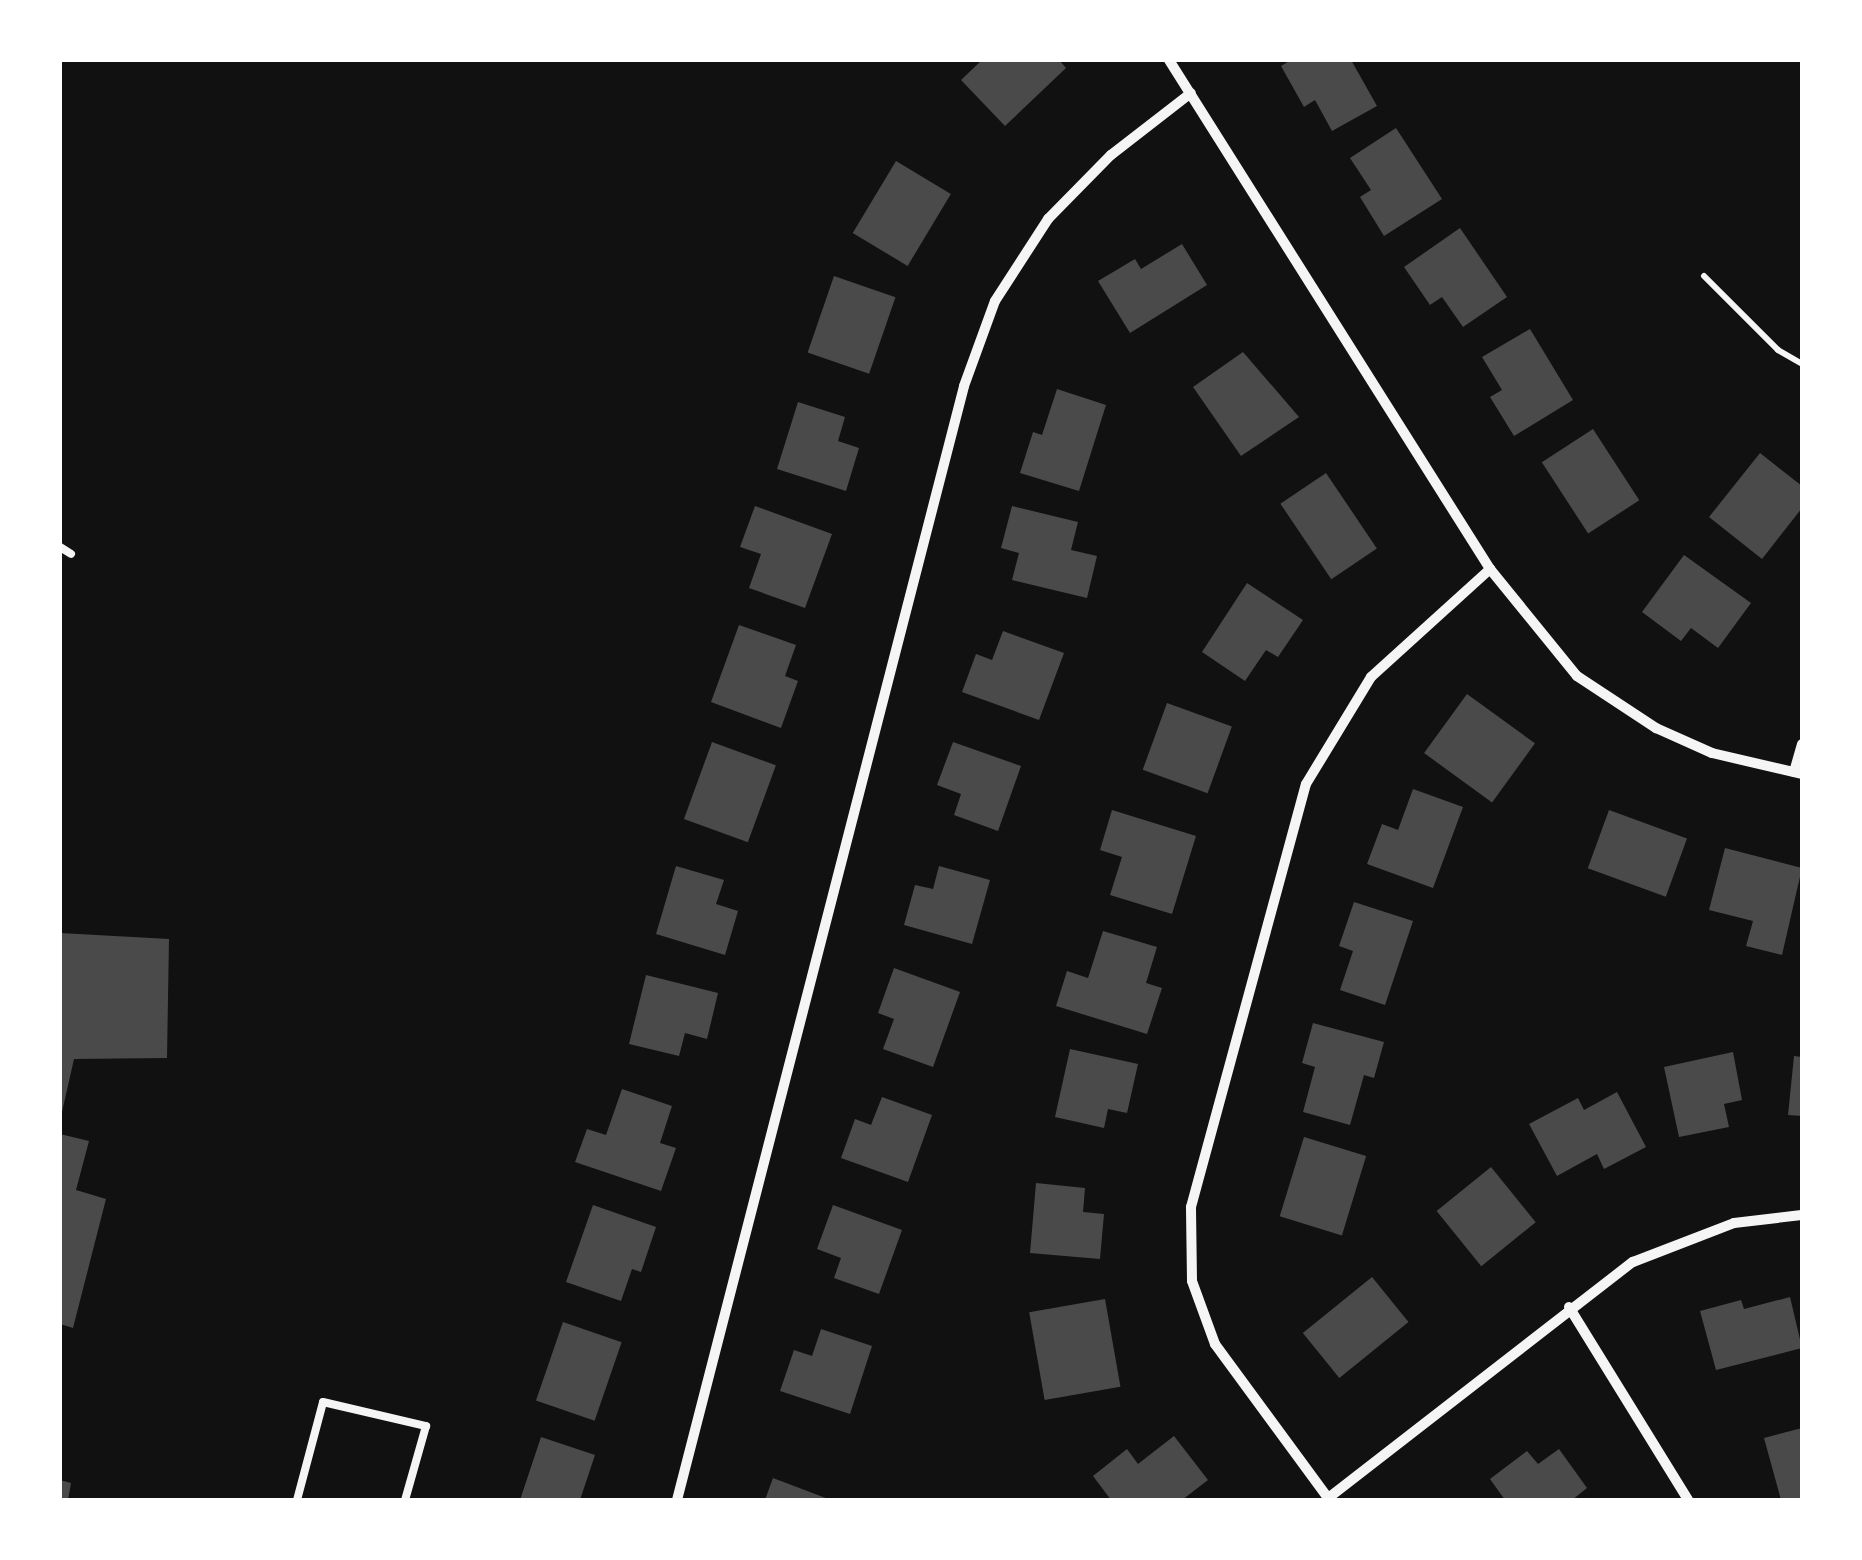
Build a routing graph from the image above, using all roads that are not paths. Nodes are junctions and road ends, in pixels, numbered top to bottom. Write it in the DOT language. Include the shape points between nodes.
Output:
graph roads {
  1 [pos="1169,60"];
  2 [pos="1191,93"];
  3 [pos="60,547"];
  4 [pos="71,554"];
  5 [pos="1490,569"];
  6 [pos="1802,744"];
  7 [pos="1798,773"];
  8 [pos="1802,1215"];
  9 [pos="1569,1307"];
  10 [pos="1327,1499"];
  11 [pos="297,1500"];
  12 [pos="405,1500"];
  13 [pos="677,1500"];
  14 [pos="1688,1500"];
  1 -- 2 [label="street"];
  2 -- 5 [label="street"];
  2 -- 13 [label="street" via="1111,155 1048,219 995,301 964,386"];
  3 -- 4 [label="lane"];
  5 -- 7 [label="street" via="1577,676 1656,728 1712,753"];
  5 -- 10 [label="street" via="1371,677 1306,784 1191,1207 1192,1281 1214,1344"];
  6 -- 7 [label="street"];
  8 -- 9 [label="street" via="1734,1223 1673,1242"];
  9 -- 10 [label="street"];
  9 -- 14 [label="street"];
  11 -- 12 [label="lane" via="323,1402 426,1426"];
}
